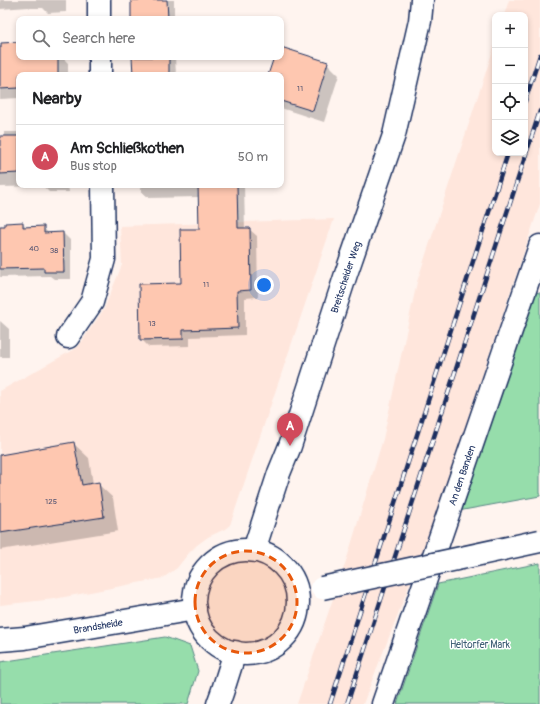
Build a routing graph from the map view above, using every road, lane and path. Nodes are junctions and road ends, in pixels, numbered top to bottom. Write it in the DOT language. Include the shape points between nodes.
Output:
graph roads {
  1 [pos="99,0"];
  2 [pos="422,0"];
  3 [pos="99,16"];
  4 [pos="100,60"];
  5 [pos="100,72"];
  6 [pos="103,188"];
  7 [pos="540,246"];
  8 [pos="68,337"];
  9 [pos="540,541"];
  10 [pos="254,550"];
  11 [pos="298,593"];
  12 [pos="195,609"];
  13 [pos="0,640"];
  14 [pos="235,652"];
  15 [pos="218,704"];
  16 [pos="383,704"];
  1 -- 3 [label="street"];
  2 -- 10 [label="street, Breitscheider Weg" via="420,21 394,135"];
  4 -- 5 [label="street"];
  6 -- 8 [label="street" via="104,259 92,302"];
  7 -- 16 [label="street, An den Banden"];
  9 -- 11 [label="street, bridge"];
  10 -- 11 [label="street" via="268,555 282,565"];
  10 -- 12 [label="street" via="237,550 222,555 209,565 200,578 195,593"];
  11 -- 14 [label="street" via="297,613 289,632 274,646 256,653"];
  12 -- 13 [label="street, Brandsheide"];
  12 -- 14 [label="street" via="199,624 208,637 220,647"];
  14 -- 15 [label="street"];
}
